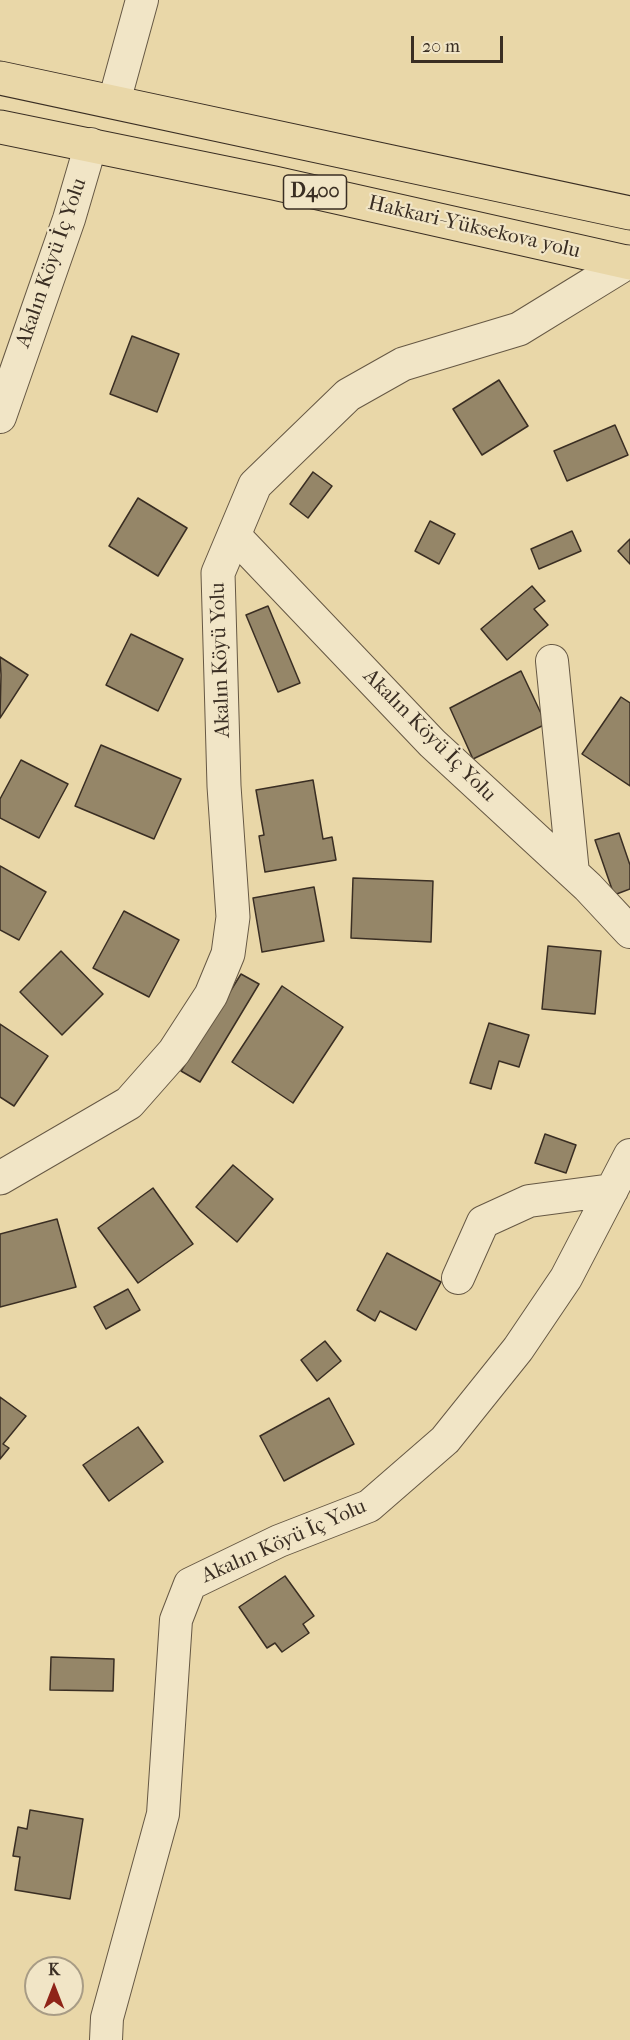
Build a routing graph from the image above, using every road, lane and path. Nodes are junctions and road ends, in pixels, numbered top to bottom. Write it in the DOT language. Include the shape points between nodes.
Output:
graph roads {
  1 [pos="142,0"];
  2 [pos="0,78"];
  3 [pos="114,102"];
  4 [pos="0,126"];
  5 [pos="91,144"];
  6 [pos="624,210"];
  7 [pos="629,262"];
  8 [pos="0,417"];
  9 [pos="234,535"];
  10 [pos="552,661"];
  11 [pos="573,873"];
  12 [pos="630,932"];
  13 [pos="630,1155"];
  14 [pos="0,1178"];
  15 [pos="612,1190"];
  16 [pos="458,1278"];
  17 [pos="106,2040"];
  1 -- 3 [label="street"];
  2 -- 3 [label="highway, D400"];
  3 -- 6 [label="highway, D400"];
  4 -- 5 [label="highway, Hakkari-Yüksekova yolu / D400"];
  5 -- 7 [label="highway, Hakkari-Yüksekova yolu / D400"];
  5 -- 8 [label="street, Akalın Köyü İç Yolu"];
  7 -- 9 [label="street, Akalın Köyü Yolu" via="519,329 402,364 348,395 255,486"];
  9 -- 11 [label="street, Akalın Köyü İç Yolu" via="432,743"];
  9 -- 14 [label="street, Akalın Köyü Yolu" via="218,573 232,917 228,954 211,995 174,1052 129,1103"];
  10 -- 11 [label="street"];
  11 -- 12 [label="street, Akalın Köyü İç Yolu"];
  13 -- 15 [label="street, Akalın Köyü İç Yolu"];
  15 -- 16 [label="street" via="529,1201 483,1222"];
  15 -- 17 [label="street, Akalın Köyü İç Yolu" via="567,1278 518,1349 445,1440 369,1506 279,1541 190,1584 176,1620 163,1814 107,2018"];
}
